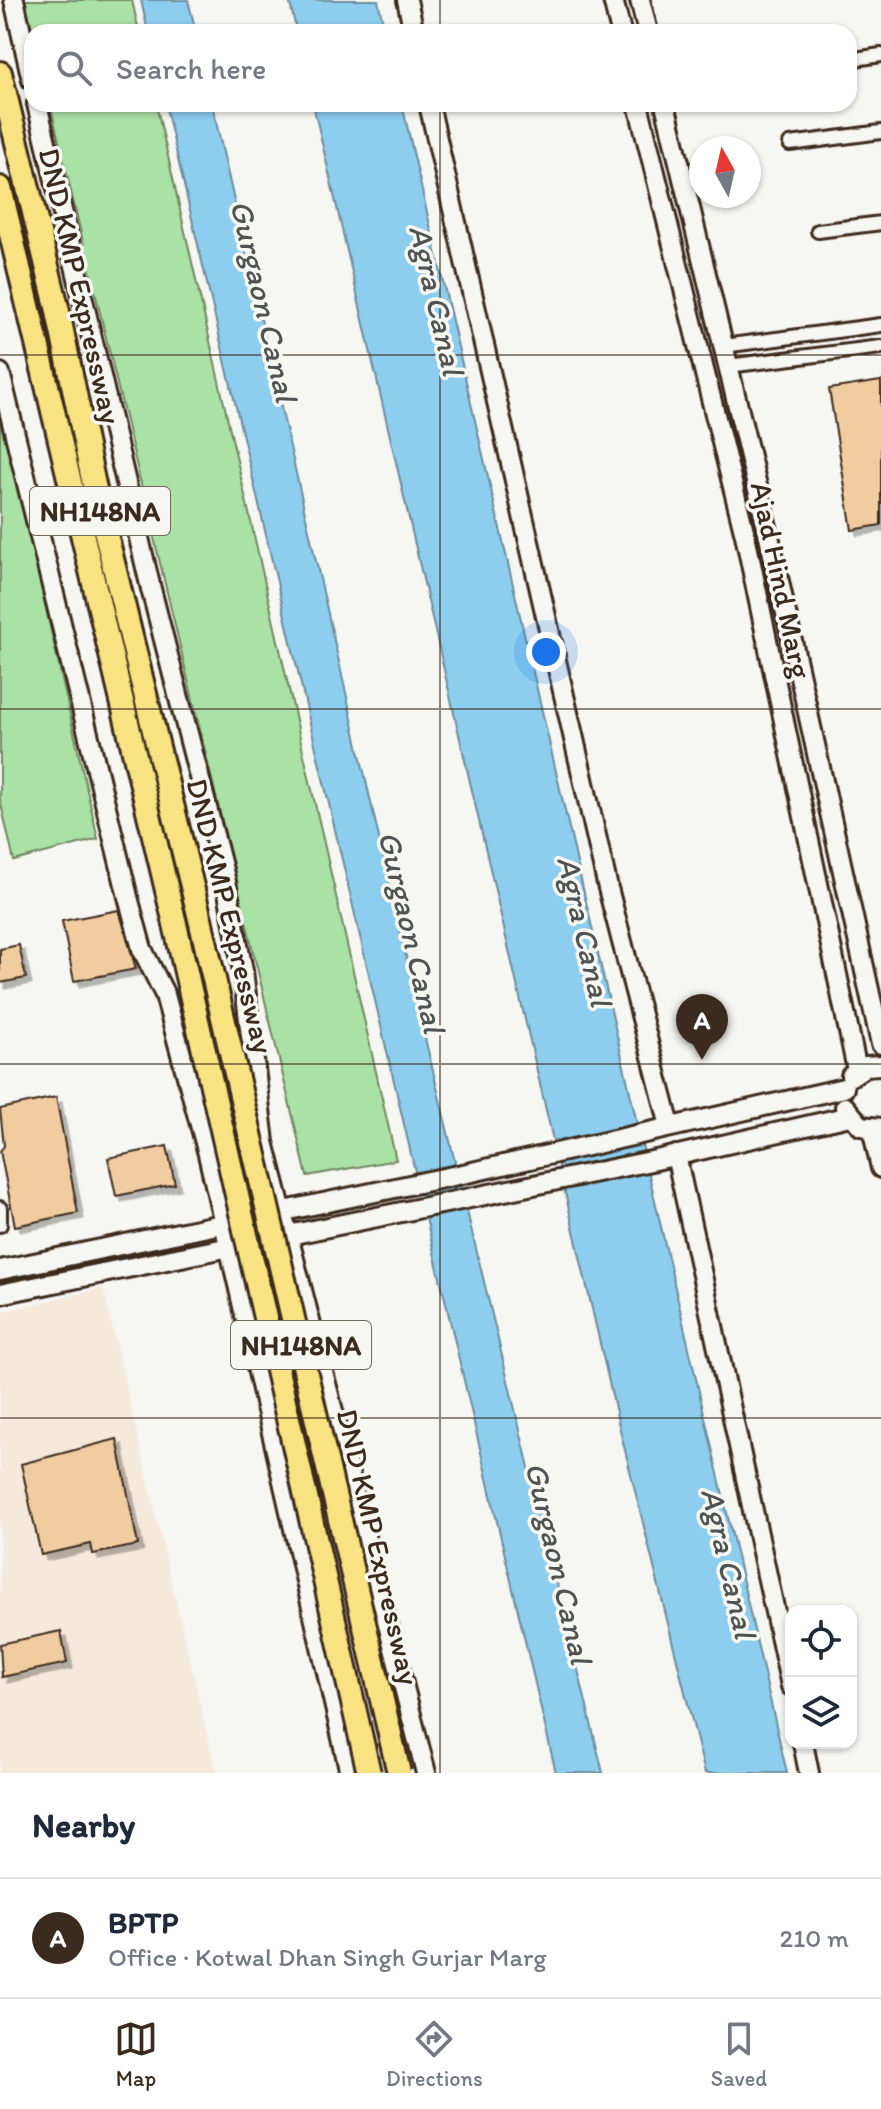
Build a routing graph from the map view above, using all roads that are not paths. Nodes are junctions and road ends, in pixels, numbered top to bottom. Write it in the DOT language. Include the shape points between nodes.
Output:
graph roads {
  1 [pos="14,0"];
  2 [pos="407,0"];
  3 [pos="613,0"];
  4 [pos="640,0"];
  5 [pos="412,24"];
  6 [pos="619,24"];
  7 [pos="646,24"];
  8 [pos="24,44"];
  9 [pos="881,55"];
  10 [pos="857,59"];
  11 [pos="0,73"];
  12 [pos="39,112"];
  13 [pos="431,112"];
  14 [pos="640,112"];
  15 [pos="667,112"];
  16 [pos="881,132"];
  17 [pos="790,144"];
  18 [pos="0,188"];
  19 [pos="881,223"];
  20 [pos="818,231"];
  21 [pos="881,325"];
  22 [pos="724,346"];
  23 [pos="881,347"];
  24 [pos="728,366"];
  25 [pos="0,373"];
  26 [pos="848,898"];
  27 [pos="822,904"];
  28 [pos="880,1031"];
  29 [pos="881,1065"];
  30 [pos="857,1070"];
  31 [pos="844,1088"];
  32 [pos="850,1116"];
  33 [pos="670,1126"];
  34 [pos="876,1128"];
  35 [pos="676,1155"];
  36 [pos="510,1163"];
  37 [pos="881,1168"];
  38 [pos="515,1188"];
  39 [pos="0,1208"];
  40 [pos="282,1209"];
  41 [pos="222,1223"];
  42 [pos="0,1225"];
  43 [pos="288,1235"];
  44 [pos="228,1247"];
  45 [pos="0,1270"];
  46 [pos="0,1294"];
  47 [pos="789,1677"];
  48 [pos="804,1749"];
  49 [pos="350,1773"];
  50 [pos="369,1773"];
  51 [pos="399,1773"];
  52 [pos="426,1773"];
  53 [pos="809,1773"];
  1 -- 8 [label="street"];
  2 -- 5 [label="street"];
  3 -- 6 [label="street"];
  4 -- 7 [label="street"];
  9 -- 10 [label="street"];
  11 -- 51 [label="highway, DND KMP Expressway / NH148NA, bridge"];
  12 -- 40 [label="street" via="226,882 264,1142"];
  13 -- 33 [label="street" via="608,888"];
  14 -- 27 [label="street, Ajad Hind Marg" via="745,535"];
  15 -- 22 [label="street"];
  16 -- 17 [label="street"];
  18 -- 50 [label="highway, DND KMP Expressway / NH148NA, bridge"];
  19 -- 20 [label="street"];
  21 -- 22 [label="street"];
  22 -- 24 [label="street"];
  23 -- 24 [label="street"];
  24 -- 26 [label="street"];
  25 -- 41 [label="street" via="128,897 142,949 165,995"];
  26 -- 27 [label="street"];
  26 -- 28 [label="street"];
  27 -- 30 [label="street, Ajad Hind Marg"];
  29 -- 30 [label="street"];
  30 -- 31 [label="street"];
  31 -- 32 [label="street"];
  31 -- 33 [label="street"];
  32 -- 34 [label="street" via="861,1126"];
  32 -- 35 [label="street"];
  33 -- 36 [label="street"];
  34 -- 37 [label="street"];
  35 -- 38 [label="street"];
  35 -- 47 [label="street"];
  36 -- 38 [label="street"];
  36 -- 40 [label="street"];
  38 -- 43 [label="street"];
  39 -- 42 [label="street"];
  40 -- 41 [label="street"];
  40 -- 43 [label="street"];
  41 -- 44 [label="street"];
  41 -- 45 [label="street"];
  43 -- 44 [label="street"];
  43 -- 52 [label="street"];
  44 -- 46 [label="street"];
  44 -- 49 [label="street"];
  48 -- 53 [label="street"];
}
